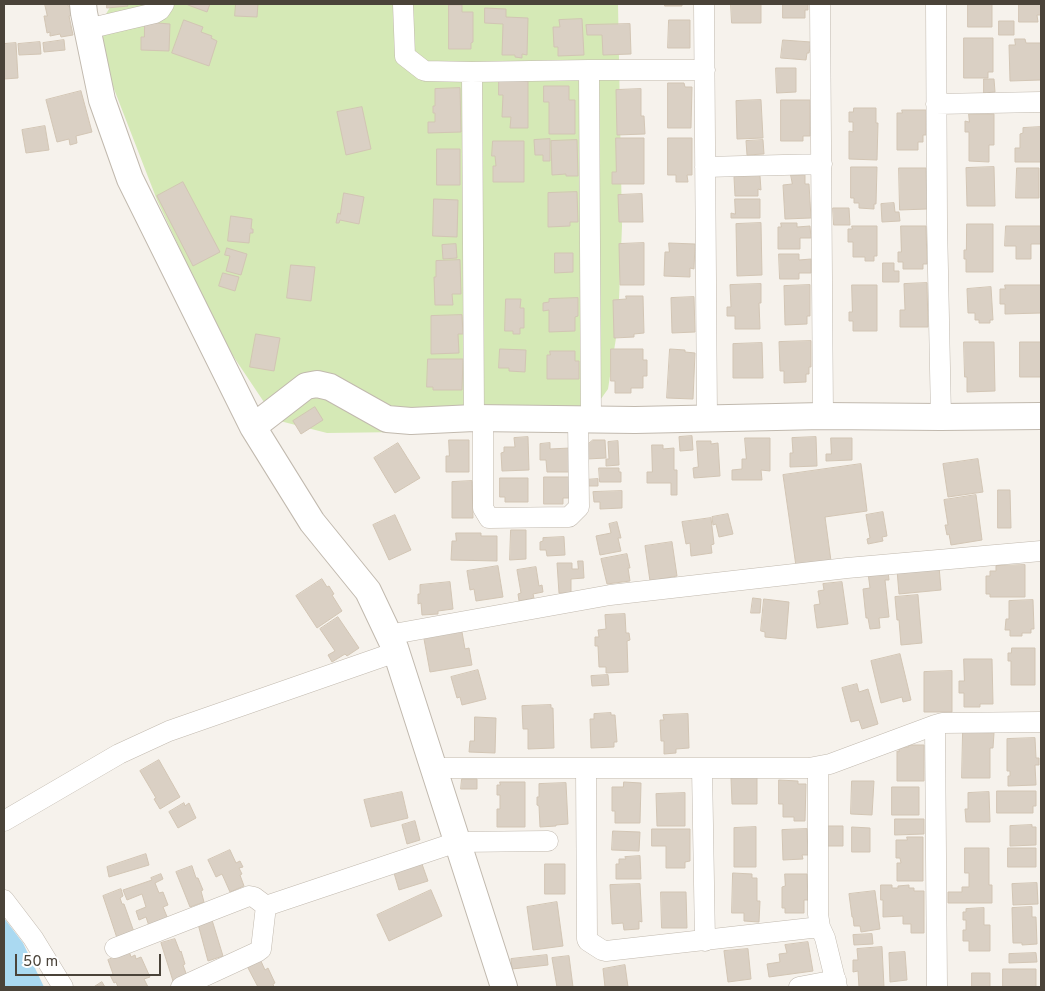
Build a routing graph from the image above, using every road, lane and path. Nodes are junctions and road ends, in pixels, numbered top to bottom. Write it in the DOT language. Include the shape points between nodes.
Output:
graph roads {
  1 [pos="164,4"];
  2 [pos="402,4"];
  3 [pos="704,4"];
  4 [pos="820,4"];
  5 [pos="936,4"];
  6 [pos="85,16"];
  7 [pos="589,70"];
  8 [pos="705,70"];
  9 [pos="472,72"];
  10 [pos="1041,102"];
  11 [pos="936,104"];
  12 [pos="822,164"];
  13 [pos="705,167"];
  14 [pos="823,416"];
  15 [pos="1041,416"];
  16 [pos="941,417"];
  17 [pos="478,418"];
  18 [pos="707,418"];
  19 [pos="584,419"];
  20 [pos="253,427"];
  21 [pos="1041,551"];
  22 [pos="392,643"];
  23 [pos="1041,722"];
  24 [pos="935,725"];
  25 [pos="818,767"];
  26 [pos="434,768"];
  27 [pos="586,768"];
  28 [pos="702,768"];
  29 [pos="4,820"];
  30 [pos="548,841"];
  31 [pos="457,842"];
  32 [pos="4,900"];
  33 [pos="266,906"];
  34 [pos="820,928"];
  35 [pos="704,941"];
  36 [pos="115,948"];
  37 [pos="837,984"];
  38 [pos="63,987"];
  39 [pos="181,987"];
  40 [pos="504,987"];
  41 [pos="799,987"];
  42 [pos="937,987"];
  1 -- 6 [label="street" via="155,13"];
  2 -- 9 [label="street" via="404,56 423,70"];
  3 -- 8 [label="street"];
  4 -- 12 [label="street"];
  5 -- 11 [label="street"];
  6 -- 20 [label="street" via="102,100 130,179"];
  7 -- 8 [label="street"];
  7 -- 9 [label="street"];
  7 -- 19 [label="street"];
  8 -- 13 [label="street"];
  9 -- 17 [label="street"];
  10 -- 11 [label="street"];
  11 -- 16 [label="street"];
  12 -- 13 [label="street"];
  12 -- 14 [label="street"];
  13 -- 18 [label="street"];
  14 -- 16 [label="street"];
  14 -- 18 [label="street"];
  15 -- 16 [label="street"];
  17 -- 19 [label="street"];
  17 -- 19 [label="street" via="483,508 489,518 569,517 579,508"];
  17 -- 20 [label="street" via="411,421 387,418 330,387 317,384 306,386"];
  18 -- 19 [label="street"];
  20 -- 22 [label="street" via="312,522 368,591"];
  21 -- 22 [label="street" via="857,567 610,595"];
  22 -- 26 [label="street"];
  22 -- 29 [label="street" via="169,731 119,754"];
  23 -- 24 [label="street"];
  24 -- 25 [label="street"];
  24 -- 42 [label="street"];
  25 -- 28 [label="street"];
  25 -- 34 [label="street"];
  26 -- 27 [label="street"];
  26 -- 31 [label="street"];
  27 -- 28 [label="street"];
  27 -- 35 [label="street" via="586,939 606,951"];
  28 -- 35 [label="street"];
  30 -- 31 [label="street"];
  31 -- 33 [label="street"];
  31 -- 40 [label="street"];
  32 -- 38 [label="street" via="33,938"];
  33 -- 36 [label="street" via="254,896 249,896"];
  33 -- 39 [label="street" via="258,952"];
  34 -- 35 [label="street"];
  34 -- 37 [label="street"];
  37 -- 41 [label="street"];
}
